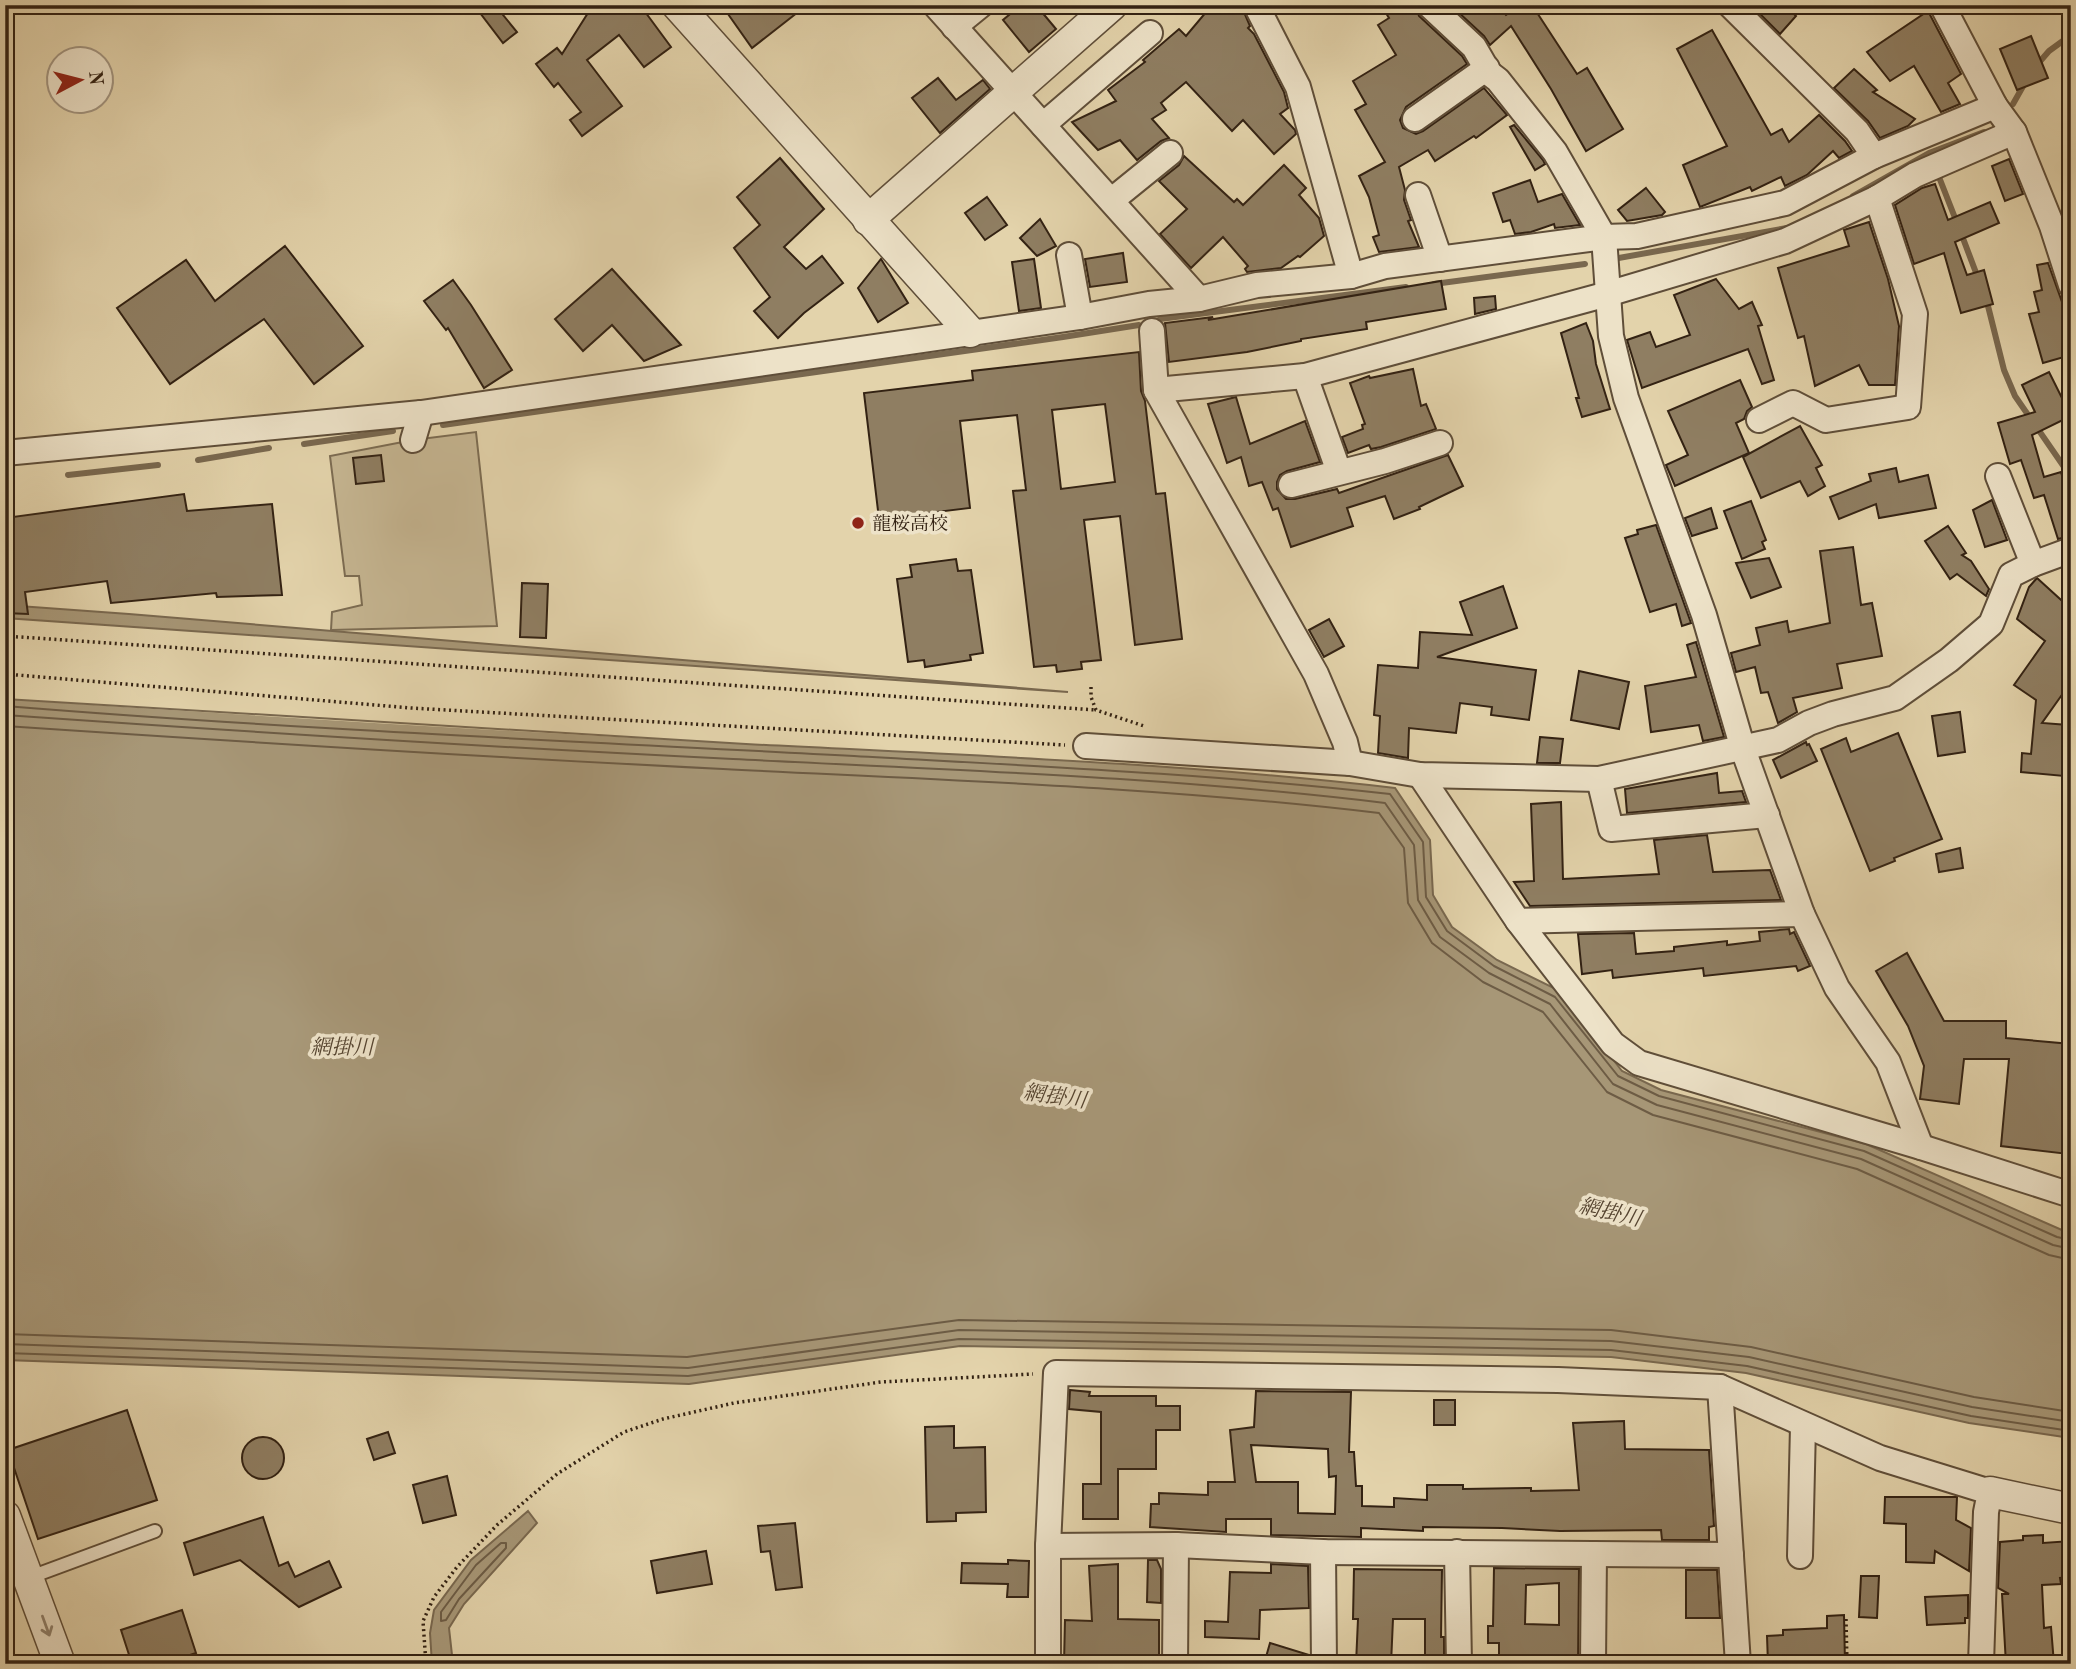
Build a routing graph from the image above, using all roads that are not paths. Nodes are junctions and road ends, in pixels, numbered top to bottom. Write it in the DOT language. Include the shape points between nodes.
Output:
graph roads {
  1 [pos="677,5"];
  2 [pos="935,5"];
  3 [pos="981,5"];
  4 [pos="1112,5"];
  5 [pos="1256,5"];
  6 [pos="1429,5"];
  7 [pos="1730,5"];
  8 [pos="1942,5"];
  9 [pos="954,27"];
  10 [pos="1150,33"];
  11 [pos="1487,68"];
  12 [pos="1013,92"];
  13 [pos="1995,106"];
  14 [pos="1415,118"];
  15 [pos="1043,125"];
  16 [pos="2014,132"];
  17 [pos="1170,153"];
  18 [pos="1874,156"];
  19 [pos="1418,195"];
  20 [pos="1877,198"];
  21 [pos="1112,200"];
  22 [pos="868,220"];
  23 [pos="2062,222"];
  24 [pos="1604,237"];
  25 [pos="1069,255"];
  26 [pos="1440,259"];
  27 [pos="1351,276"];
  28 [pos="2071,285"];
  29 [pos="1609,293"];
  30 [pos="1199,299"];
  31 [pos="1080,317"];
  32 [pos="1152,331"];
  33 [pos="970,332"];
  34 [pos="1305,376"];
  35 [pos="1156,390"];
  36 [pos="421,413"];
  37 [pos="1759,420"];
  38 [pos="413,440"];
  39 [pos="1440,443"];
  40 [pos="5,453"];
  41 [pos="1339,472"];
  42 [pos="1998,476"];
  43 [pos="1291,485"];
  44 [pos="2071,550"];
  45 [pos="2033,564"];
  46 [pos="1086,746"];
  47 [pos="1744,749"];
  48 [pos="1350,763"];
  49 [pos="1420,775"];
  50 [pos="1599,779"];
  51 [pos="1767,815"];
  52 [pos="1802,914"];
  53 [pos="1518,921"];
  54 [pos="1922,1147"];
  55 [pos="2071,1195"];
  56 [pos="1720,1387"];
  57 [pos="1804,1426"];
  58 [pos="1990,1492"];
  59 [pos="2071,1508"];
  60 [pos="5,1516"];
  61 [pos="155,1531"];
  62 [pos="1176,1545"];
  63 [pos="1048,1546"];
  64 [pos="1324,1552"];
  65 [pos="1457,1552"];
  66 [pos="1594,1554"];
  67 [pos="1731,1555"];
  68 [pos="1800,1556"];
  69 [pos="28,1578"];
  70 [pos="60,1664"];
  71 [pos="1048,1664"];
  72 [pos="1175,1664"];
  73 [pos="1324,1664"];
  74 [pos="1459,1664"];
  75 [pos="1593,1664"];
  76 [pos="1738,1664"];
  77 [pos="1981,1664"];
  1 -- 22 [label="street"];
  2 -- 9 [label="street"];
  3 -- 9 [label="street"];
  4 -- 12 [label="street"];
  5 -- 27 [label="street" via="1298,87"];
  6 -- 11 [label="street" via="1474,47"];
  7 -- 18 [label="street" via="1857,131"];
  8 -- 13 [label="street"];
  9 -- 12 [label="street"];
  10 -- 15 [label="street"];
  11 -- 14 [label="street"];
  11 -- 24 [label="street" via="1555,152"];
  12 -- 15 [label="street"];
  12 -- 22 [label="street"];
  13 -- 16 [label="street"];
  13 -- 18 [label="street"];
  15 -- 21 [label="street"];
  16 -- 20 [label="street" via="1915,175"];
  16 -- 23 [label="street"];
  17 -- 21 [label="street"];
  18 -- 24 [label="street" via="1785,203 1637,236"];
  19 -- 26 [label="street"];
  20 -- 29 [label="street" via="1785,241"];
  20 -- 37 [label="street" via="1915,314 1909,407 1826,420 1793,402"];
  21 -- 30 [label="street"];
  22 -- 33 [label="street"];
  23 -- 28 [label="street"];
  24 -- 26 [label="street"];
  24 -- 29 [label="street"];
  25 -- 31 [label="street"];
  26 -- 27 [label="street"];
  27 -- 30 [label="street" via="1257,285"];
  29 -- 34 [label="street"];
  29 -- 47 [label="street" via="1611,335 1626,398 1704,615"];
  30 -- 31 [label="street"];
  31 -- 33 [label="street"];
  32 -- 35 [label="street"];
  33 -- 36 [label="street"];
  34 -- 35 [label="street"];
  34 -- 41 [label="street"];
  35 -- 48 [label="street" via="1316,674"];
  36 -- 38 [label="street"];
  36 -- 40 [label="street"];
  39 -- 41 [label="street"];
  41 -- 43 [label="street"];
  42 -- 45 [label="street"];
  44 -- 45 [label="street"];
  45 -- 47 [label="street" via="2011,575 1991,624 1895,698 1833,714 1778,740"];
  46 -- 48 [label="street"];
  47 -- 50 [label="street"];
  47 -- 51 [label="street"];
  48 -- 49 [label="street"];
  49 -- 50 [label="street"];
  49 -- 53 [label="street"];
  50 -- 51 [label="street" via="1611,829"];
  51 -- 52 [label="street"];
  52 -- 53 [label="street"];
  52 -- 54 [label="street" via="1837,988 1888,1062"];
  53 -- 54 [label="street" via="1613,1044 1639,1063"];
  54 -- 55 [label="street"];
  56 -- 57 [label="street"];
  56 -- 63 [label="street" via="1558,1380 1056,1373"];
  56 -- 67 [label="street"];
  57 -- 58 [label="street" via="1880,1458"];
  57 -- 68 [label="street"];
  58 -- 59 [label="street"];
  58 -- 77 [label="street"];
  60 -- 69 [label="street"];
  61 -- 69 [label="lane"];
  62 -- 63 [label="street"];
  62 -- 64 [label="street"];
  62 -- 72 [label="street"];
  63 -- 71 [label="street"];
  64 -- 65 [label="street"];
  64 -- 73 [label="street"];
  65 -- 66 [label="street"];
  65 -- 74 [label="street"];
  66 -- 67 [label="street"];
  66 -- 75 [label="street"];
  67 -- 76 [label="street"];
  69 -- 70 [label="street, one-way"];
}
